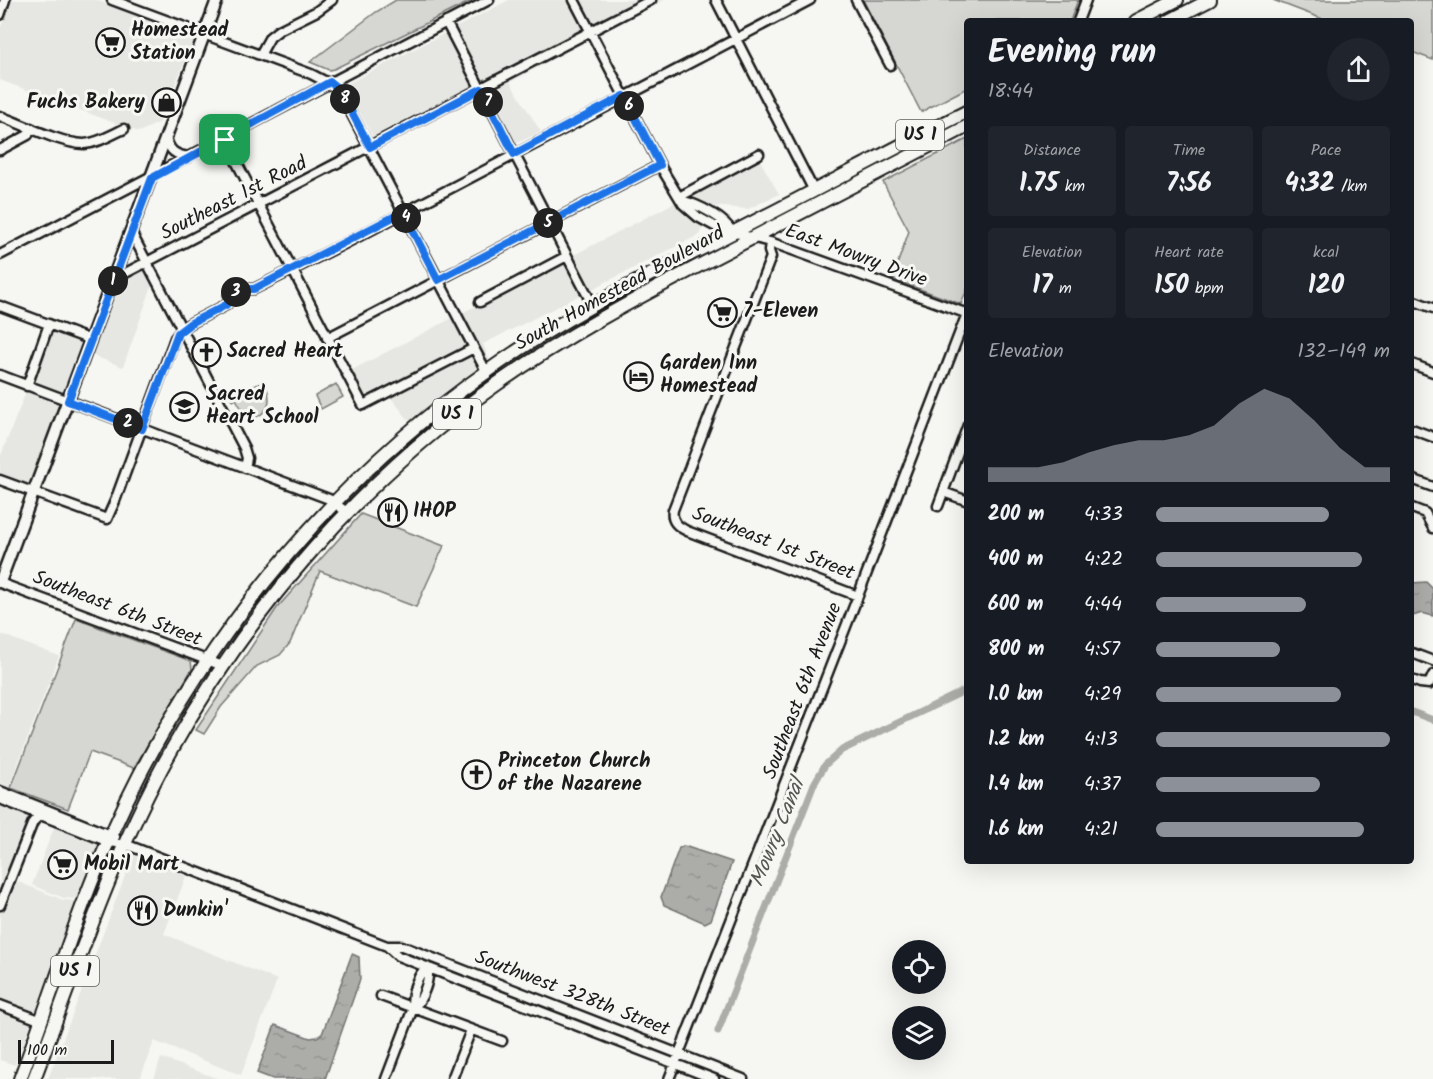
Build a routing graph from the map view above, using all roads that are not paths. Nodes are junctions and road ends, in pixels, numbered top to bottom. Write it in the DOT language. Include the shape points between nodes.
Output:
graph roads {
  1 [pos="5,0"];
  2 [pos="112,0"];
  3 [pos="218,0"];
  4 [pos="332,0"];
  5 [pos="489,0"];
  6 [pos="574,0"];
  7 [pos="651,0"];
  8 [pos="716,0"];
  9 [pos="810,0"];
  10 [pos="856,0"];
  11 [pos="1086,0"];
  12 [pos="1177,0"];
  13 [pos="1209,0"];
  14 [pos="326,3"];
  15 [pos="0,15"];
  16 [pos="1079,18"];
  17 [pos="1142,18"];
  18 [pos="1175,18"];
  19 [pos="446,22"];
  20 [pos="591,32"];
  21 [pos="205,34"];
  22 [pos="736,38"];
  23 [pos="260,55"];
  24 [pos="890,65"];
  25 [pos="330,82"];
  26 [pos="481,89"];
  27 [pos="624,96"];
  28 [pos="964,113"];
  29 [pos="0,116"];
  30 [pos="31,128"];
  31 [pos="964,128"];
  32 [pos="124,129"];
  33 [pos="166,137"];
  34 [pos="225,140"];
  35 [pos="370,147"];
  36 [pos="0,150"];
  37 [pos="514,154"];
  38 [pos="759,154"];
  39 [pos="189,158"];
  40 [pos="660,165"];
  41 [pos="152,178"];
  42 [pos="814,191"];
  43 [pos="681,199"];
  44 [pos="259,205"];
  45 [pos="403,212"];
  46 [pos="549,222"];
  47 [pos="131,232"];
  48 [pos="732,232"];
  49 [pos="753,237"];
  50 [pos="770,242"];
  51 [pos="783,247"];
  52 [pos="0,255"];
  53 [pos="567,256"];
  54 [pos="771,257"];
  55 [pos="147,262"];
  56 [pos="293,269"];
  57 [pos="114,279"];
  58 [pos="438,280"];
  59 [pos="1414,301"];
  60 [pos="480,302"];
  61 [pos="592,304"];
  62 [pos="0,306"];
  63 [pos="1433,308"];
  64 [pos="964,312"];
  65 [pos="964,321"];
  66 [pos="49,324"];
  67 [pos="554,327"];
  68 [pos="183,328"];
  69 [pos="327,338"];
  70 [pos="91,340"];
  71 [pos="474,348"];
  72 [pos="1414,365"];
  73 [pos="486,371"];
  74 [pos="1433,372"];
  75 [pos="0,375"];
  76 [pos="501,381"];
  77 [pos="27,386"];
  78 [pos="68,401"];
  79 [pos="142,429"];
  80 [pos="438,429"];
  81 [pos="1414,430"];
  82 [pos="1433,437"];
  83 [pos="964,442"];
  84 [pos="245,468"];
  85 [pos="0,480"];
  86 [pos="1414,480"];
  87 [pos="1433,486"];
  88 [pos="943,492"];
  89 [pos="34,493"];
  90 [pos="964,500"];
  91 [pos="335,502"];
  92 [pos="938,506"];
  93 [pos="1414,509"];
  94 [pos="348,513"];
  95 [pos="1431,519"];
  96 [pos="1433,528"];
  97 [pos="0,583"];
  98 [pos="858,596"];
  99 [pos="1414,654"];
  100 [pos="207,660"];
  101 [pos="1433,661"];
  102 [pos="223,666"];
  103 [pos="1433,675"];
  104 [pos="1414,681"];
  105 [pos="0,791"];
  106 [pos="0,799"];
  107 [pos="11,799"];
  108 [pos="36,811"];
  109 [pos="110,838"];
  110 [pos="125,844"];
  111 [pos="0,905"];
  112 [pos="387,946"];
  113 [pos="428,967"];
  114 [pos="381,996"];
  115 [pos="0,1005"];
  116 [pos="413,1008"];
  117 [pos="42,1021"];
  118 [pos="471,1030"];
  119 [pos="502,1041"];
  120 [pos="678,1054"];
  121 [pos="675,1064"];
  122 [pos="20,1079"];
  123 [pos="34,1079"];
  124 [pos="386,1079"];
  125 [pos="452,1079"];
  126 [pos="669,1079"];
  127 [pos="714,1079"];
  128 [pos="743,1079"];
  1 -- 15 [label="street"];
  2 -- 21 [label="street"];
  3 -- 21 [label="main road"];
  4 -- 14 [label="street"];
  5 -- 19 [label="street"];
  6 -- 20 [label="street"];
  7 -- 20 [label="street, Southeast 1st Road"];
  8 -- 22 [label="street"];
  9 -- 22 [label="street"];
  10 -- 24 [label="street"];
  11 -- 16 [label="street"];
  12 -- 17 [label="highway"];
  13 -- 18 [label="highway"];
  14 -- 23 [label="street" via="270,37"];
  19 -- 25 [label="street"];
  19 -- 26 [label="street"];
  20 -- 26 [label="street, Southeast 1st Road"];
  20 -- 27 [label="street"];
  21 -- 23 [label="street"];
  21 -- 33 [label="main road"];
  22 -- 27 [label="street"];
  22 -- 42 [label="street"];
  23 -- 25 [label="street"];
  25 -- 34 [label="street"];
  25 -- 35 [label="street" via="340,90"];
  26 -- 35 [label="street, Southeast 1st Road"];
  26 -- 37 [label="street"];
  27 -- 37 [label="street"];
  27 -- 40 [label="street"];
  28 -- 42 [label="highway, US 1"];
  29 -- 30 [label="street"];
  30 -- 32 [label="street" via="84,144"];
  30 -- 36 [label="street" via="28,135"];
  31 -- 49 [label="highway, US 1"];
  33 -- 39 [label="street" via="170,150"];
  33 -- 41 [label="main road"];
  34 -- 39 [label="street"];
  34 -- 44 [label="street"];
  35 -- 44 [label="street, Southeast 1st Road"];
  35 -- 45 [label="street"];
  37 -- 45 [label="street"];
  37 -- 46 [label="street"];
  38 -- 43 [label="street"];
  39 -- 41 [label="street"];
  40 -- 43 [label="street"];
  40 -- 46 [label="street"];
  41 -- 47 [label="main road"];
  41 -- 52 [label="street"];
  42 -- 48 [label="highway, US 1"];
  43 -- 48 [label="street" via="720,219"];
  44 -- 55 [label="street, Southeast 1st Road"];
  44 -- 56 [label="street"];
  45 -- 56 [label="street"];
  45 -- 58 [label="street"];
  46 -- 53 [label="street"];
  46 -- 58 [label="street"];
  47 -- 55 [label="street"];
  47 -- 57 [label="main road"];
  48 -- 49 [label="street, East Mowry Drive"];
  48 -- 61 [label="highway, South Homestead Boulevard / US 1"];
  49 -- 50 [label="street, East Mowry Drive"];
  49 -- 76 [label="highway, South Homestead Boulevard / US 1" via="600,318"];
  50 -- 51 [label="street, East Mowry Drive"];
  50 -- 54 [label="street"];
  51 -- 54 [label="street"];
  51 -- 64 [label="street, East Mowry Drive"];
  53 -- 60 [label="street"];
  53 -- 61 [label="street"];
  54 -- 98 [label="street, Southeast 1st Street" via="672,517 675,524 687,531"];
  55 -- 57 [label="street, Southeast 1st Road"];
  55 -- 68 [label="street"];
  56 -- 68 [label="street" via="254,289 229,295 226,305"];
  56 -- 69 [label="street"];
  57 -- 70 [label="main road"];
  58 -- 69 [label="street"];
  58 -- 71 [label="street"];
  59 -- 63 [label="street"];
  61 -- 67 [label="highway, South Homestead Boulevard / US 1"];
  62 -- 66 [label="street"];
  65 -- 98 [label="street, Southeast 6th Avenue"];
  66 -- 70 [label="street"];
  66 -- 77 [label="street"];
  67 -- 73 [label="highway, South Homestead Boulevard / US 1"];
  67 -- 76 [label="highway" via="548,342 504,371"];
  68 -- 79 [label="street" via="175,338"];
  68 -- 84 [label="street" via="244,448"];
  69 -- 71 [label="street" via="363,405"];
  70 -- 78 [label="main road"];
  71 -- 73 [label="street"];
  72 -- 74 [label="street"];
  73 -- 80 [label="highway" via="483,384 444,415"];
  73 -- 91 [label="highway, South Homestead Boulevard / US 1" via="408,433"];
  75 -- 77 [label="street"];
  76 -- 80 [label="highway, South Homestead Boulevard / US 1"];
  77 -- 78 [label="street"];
  78 -- 79 [label="street"];
  78 -- 89 [label="main road"];
  79 -- 84 [label="street"];
  79 -- 89 [label="street" via="107,519"];
  80 -- 94 [label="highway, South Homestead Boulevard / US 1"];
  81 -- 82 [label="street"];
  83 -- 88 [label="street"];
  84 -- 91 [label="street"];
  85 -- 89 [label="street"];
  86 -- 87 [label="street"];
  88 -- 90 [label="street"];
  88 -- 92 [label="street"];
  89 -- 97 [label="main road"];
  91 -- 94 [label="street"];
  91 -- 100 [label="highway, South Homestead Boulevard / US 1" via="267,578"];
  93 -- 95 [label="street"];
  94 -- 102 [label="highway, South Homestead Boulevard / US 1" via="283,584"];
  95 -- 96 [label="street"];
  97 -- 100 [label="street, Southeast 6th Street"];
  98 -- 120 [label="street, Southeast 6th Avenue"];
  99 -- 101 [label="street"];
  100 -- 102 [label="street, Southeast 6th Street"];
  100 -- 109 [label="highway, South Homestead Boulevard / US 1" via="155,746"];
  102 -- 110 [label="highway, South Homestead Boulevard / US 1" via="170,753"];
  103 -- 104 [label="street" via="1429,684"];
  105 -- 107 [label="street"];
  106 -- 107 [label="street"];
  107 -- 108 [label="street, Southwest 328th Street"];
  108 -- 109 [label="street, Southwest 328th Street"];
  108 -- 111 [label="street"];
  109 -- 110 [label="street, Southwest 328th Street"];
  109 -- 117 [label="highway, US 1"];
  110 -- 112 [label="street, Southwest 328th Street"];
  110 -- 123 [label="highway, US 1"];
  112 -- 113 [label="street, Southwest 328th Street" via="398,956"];
  112 -- 120 [label="street, Southwest 328th Street" via="402,946"];
  113 -- 116 [label="street" via="430,974"];
  113 -- 121 [label="street, Southwest 328th Street"];
  114 -- 116 [label="street"];
  115 -- 117 [label="street"];
  116 -- 118 [label="street"];
  116 -- 124 [label="street"];
  117 -- 122 [label="highway, US 1"];
  118 -- 119 [label="street"];
  118 -- 125 [label="street"];
  120 -- 121 [label="street, Southeast 6th Avenue"];
  120 -- 128 [label="street, Southwest 328th Street"];
  121 -- 126 [label="street, Southeast 6th Avenue"];
  121 -- 127 [label="street, Southwest 328th Street"];
}
